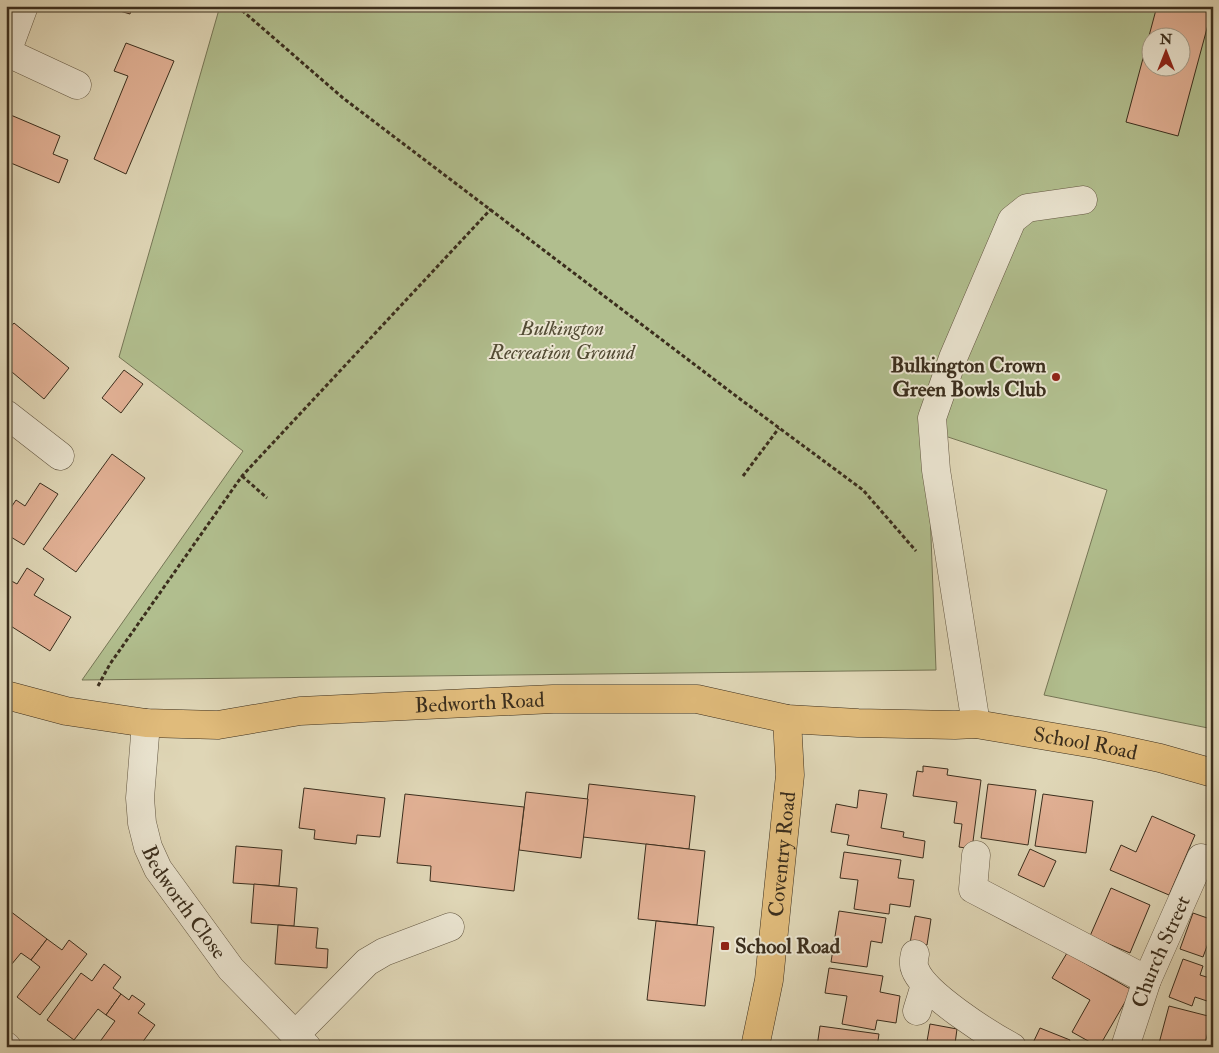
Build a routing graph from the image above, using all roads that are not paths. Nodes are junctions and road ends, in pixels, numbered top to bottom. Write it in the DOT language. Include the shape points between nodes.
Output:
graph roads {
  1 [pos="24,6"];
  2 [pos="7,52"];
  3 [pos="77,85"];
  4 [pos="1084,200"];
  5 [pos="6,414"];
  6 [pos="60,456"];
  7 [pos="6,695"];
  8 [pos="787,719"];
  9 [pos="146,723"];
  10 [pos="965,724"];
  11 [pos="1213,773"];
  12 [pos="976,855"];
  13 [pos="1207,860"];
  14 [pos="450,927"];
  15 [pos="915,954"];
  16 [pos="1147,980"];
  17 [pos="925,984"];
  18 [pos="918,1011"];
  19 [pos="301,1041"];
  20 [pos="755,1047"];
  21 [pos="1012,1047"];
  22 [pos="1125,1047"];
  1 -- 2 [label="street"];
  2 -- 3 [label="street"];
  4 -- 10 [label="street" via="1028,208 1012,220 953,358 932,418"];
  5 -- 6 [label="street"];
  7 -- 9 [label="main road, Bedworth Road" via="66,711"];
  8 -- 9 [label="main road, Bedworth Road" via="697,699 553,699 300,711 218,726"];
  8 -- 10 [label="main road, Bedworth Road"];
  8 -- 20 [label="main road, Coventry Road" via="790,775 769,980"];
  9 -- 19 [label="street, Bedworth Close" via="140,798 142,823 148,848 158,869 231,969"];
  10 -- 11 [label="main road, School Road" via="1100,745"];
  12 -- 16 [label="street" via="974,889"];
  13 -- 16 [label="street, Church Street"];
  14 -- 19 [label="street" via="384,952 367,962"];
  15 -- 17 [label="street" via="914,968"];
  16 -- 22 [label="street, Church Street"];
  17 -- 18 [label="street"];
  17 -- 21 [label="street" via="958,1013"];
}
